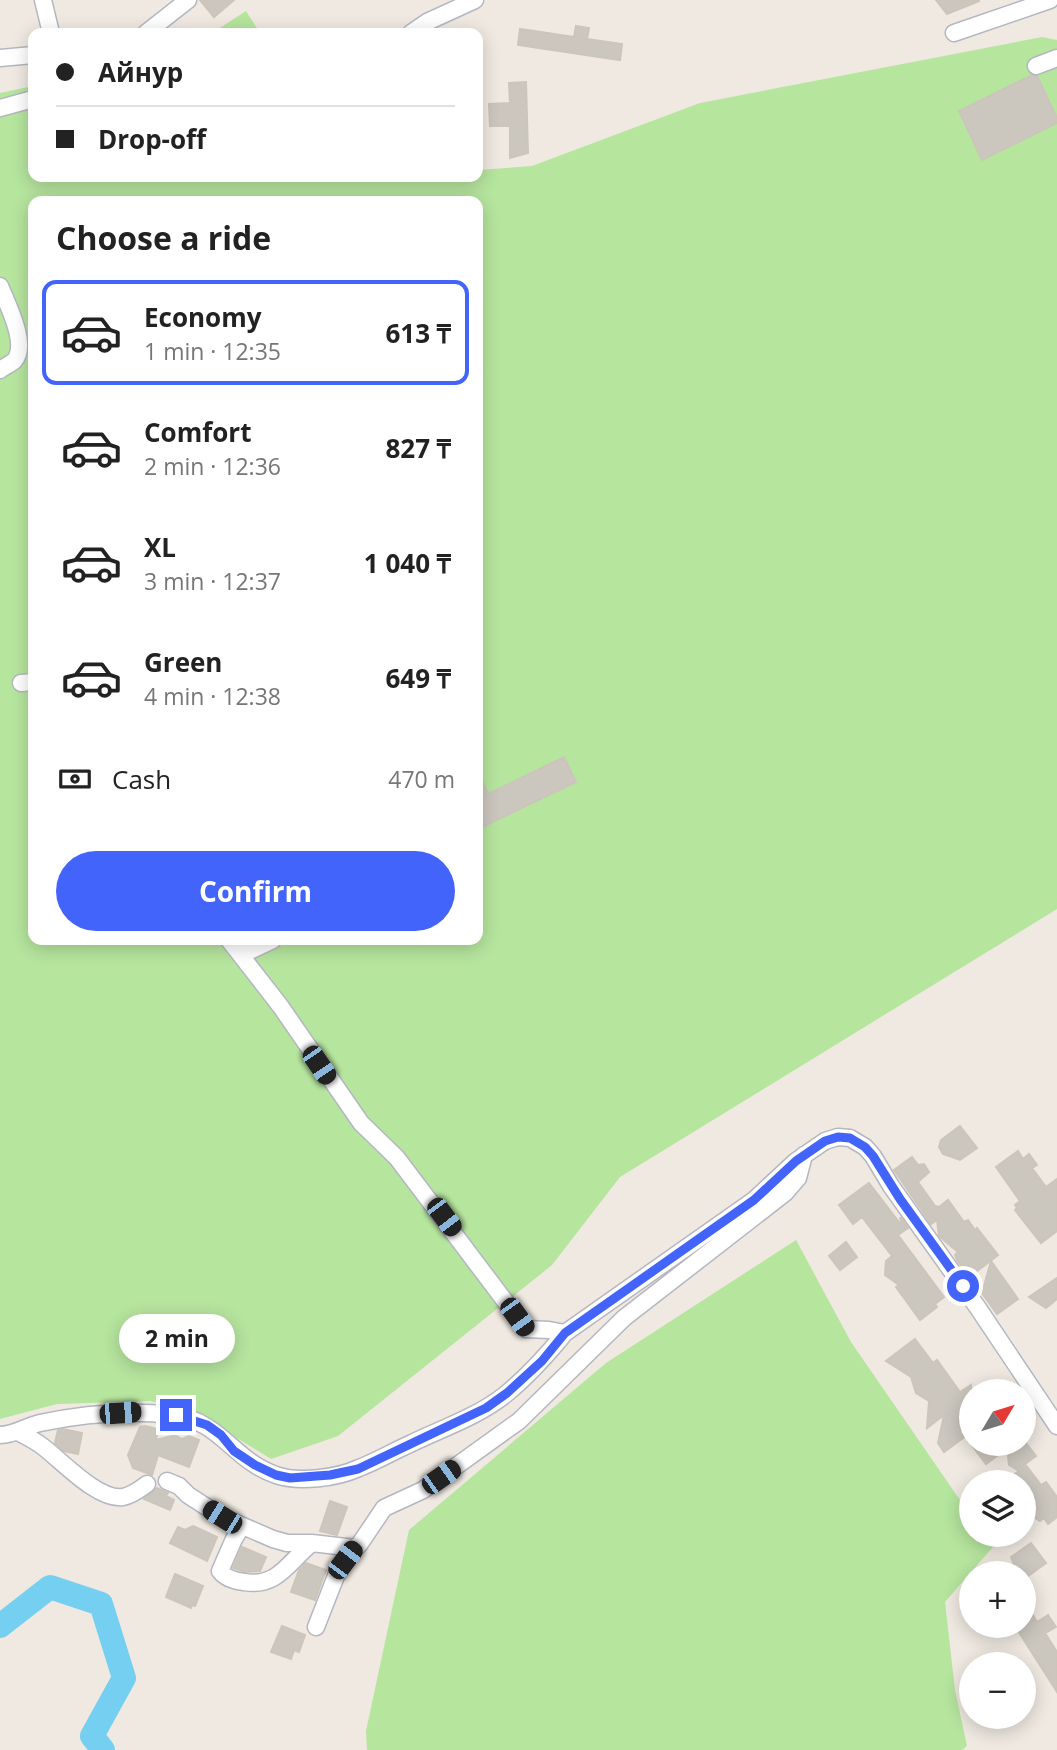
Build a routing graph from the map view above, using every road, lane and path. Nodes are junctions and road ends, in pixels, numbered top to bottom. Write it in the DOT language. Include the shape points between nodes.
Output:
graph roads {
  1 [pos="43,0"];
  2 [pos="188,0"];
  3 [pos="475,0"];
  4 [pos="1050,0"];
  5 [pos="50,28"];
  6 [pos="152,28"];
  7 [pos="418,28"];
  8 [pos="954,33"];
  9 [pos="28,55"];
  10 [pos="0,58"];
  11 [pos="1057,58"];
  12 [pos="1036,66"];
  13 [pos="28,100"];
  14 [pos="0,107"];
  15 [pos="0,286"];
  16 [pos="0,370"];
  17 [pos="233,945"];
  18 [pos="262,945"];
  19 [pos="241,955"];
  20 [pos="804,1155"];
  21 [pos="565,1333"];
  22 [pos="1057,1426"];
  23 [pos="18,1432"];
  24 [pos="0,1435"];
  25 [pos="167,1481"];
  26 [pos="147,1483"];
  27 [pos="242,1526"];
  28 [pos="312,1543"];
  29 [pos="354,1548"];
  30 [pos="316,1627"];
  1 -- 5 [label="street"];
  2 -- 6 [label="street"];
  3 -- 7 [label="street"];
  4 -- 8 [label="street"];
  9 -- 10 [label="street"];
  11 -- 12 [label="street"];
  13 -- 14 [label="street"];
  15 -- 16 [label="street" via="20,348 15,360"];
  17 -- 19 [label="street"];
  18 -- 19 [label="street"];
  19 -- 21 [label="street" via="361,1124 405,1168 526,1329"];
  20 -- 21 [label="street" via="754,1200"];
  20 -- 22 [label="street" via="838,1137 865,1147"];
  20 -- 29 [label="street" via="798,1178 785,1193 624,1318 500,1435 423,1490 384,1508"];
  21 -- 23 [label="street" via="542,1361 486,1408 358,1469 330,1475 276,1475 234,1451 207,1425 176,1415 103,1414 39,1423"];
  23 -- 24 [label="street"];
  23 -- 26 [label="street" via="111,1495 122,1497"];
  25 -- 27 [label="street"];
  27 -- 28 [label="street" via="287,1543"];
  27 -- 28 [label="street" via="220,1571 235,1581 270,1581"];
  28 -- 29 [label="street"];
  29 -- 30 [label="street" via="336,1576"];
}
